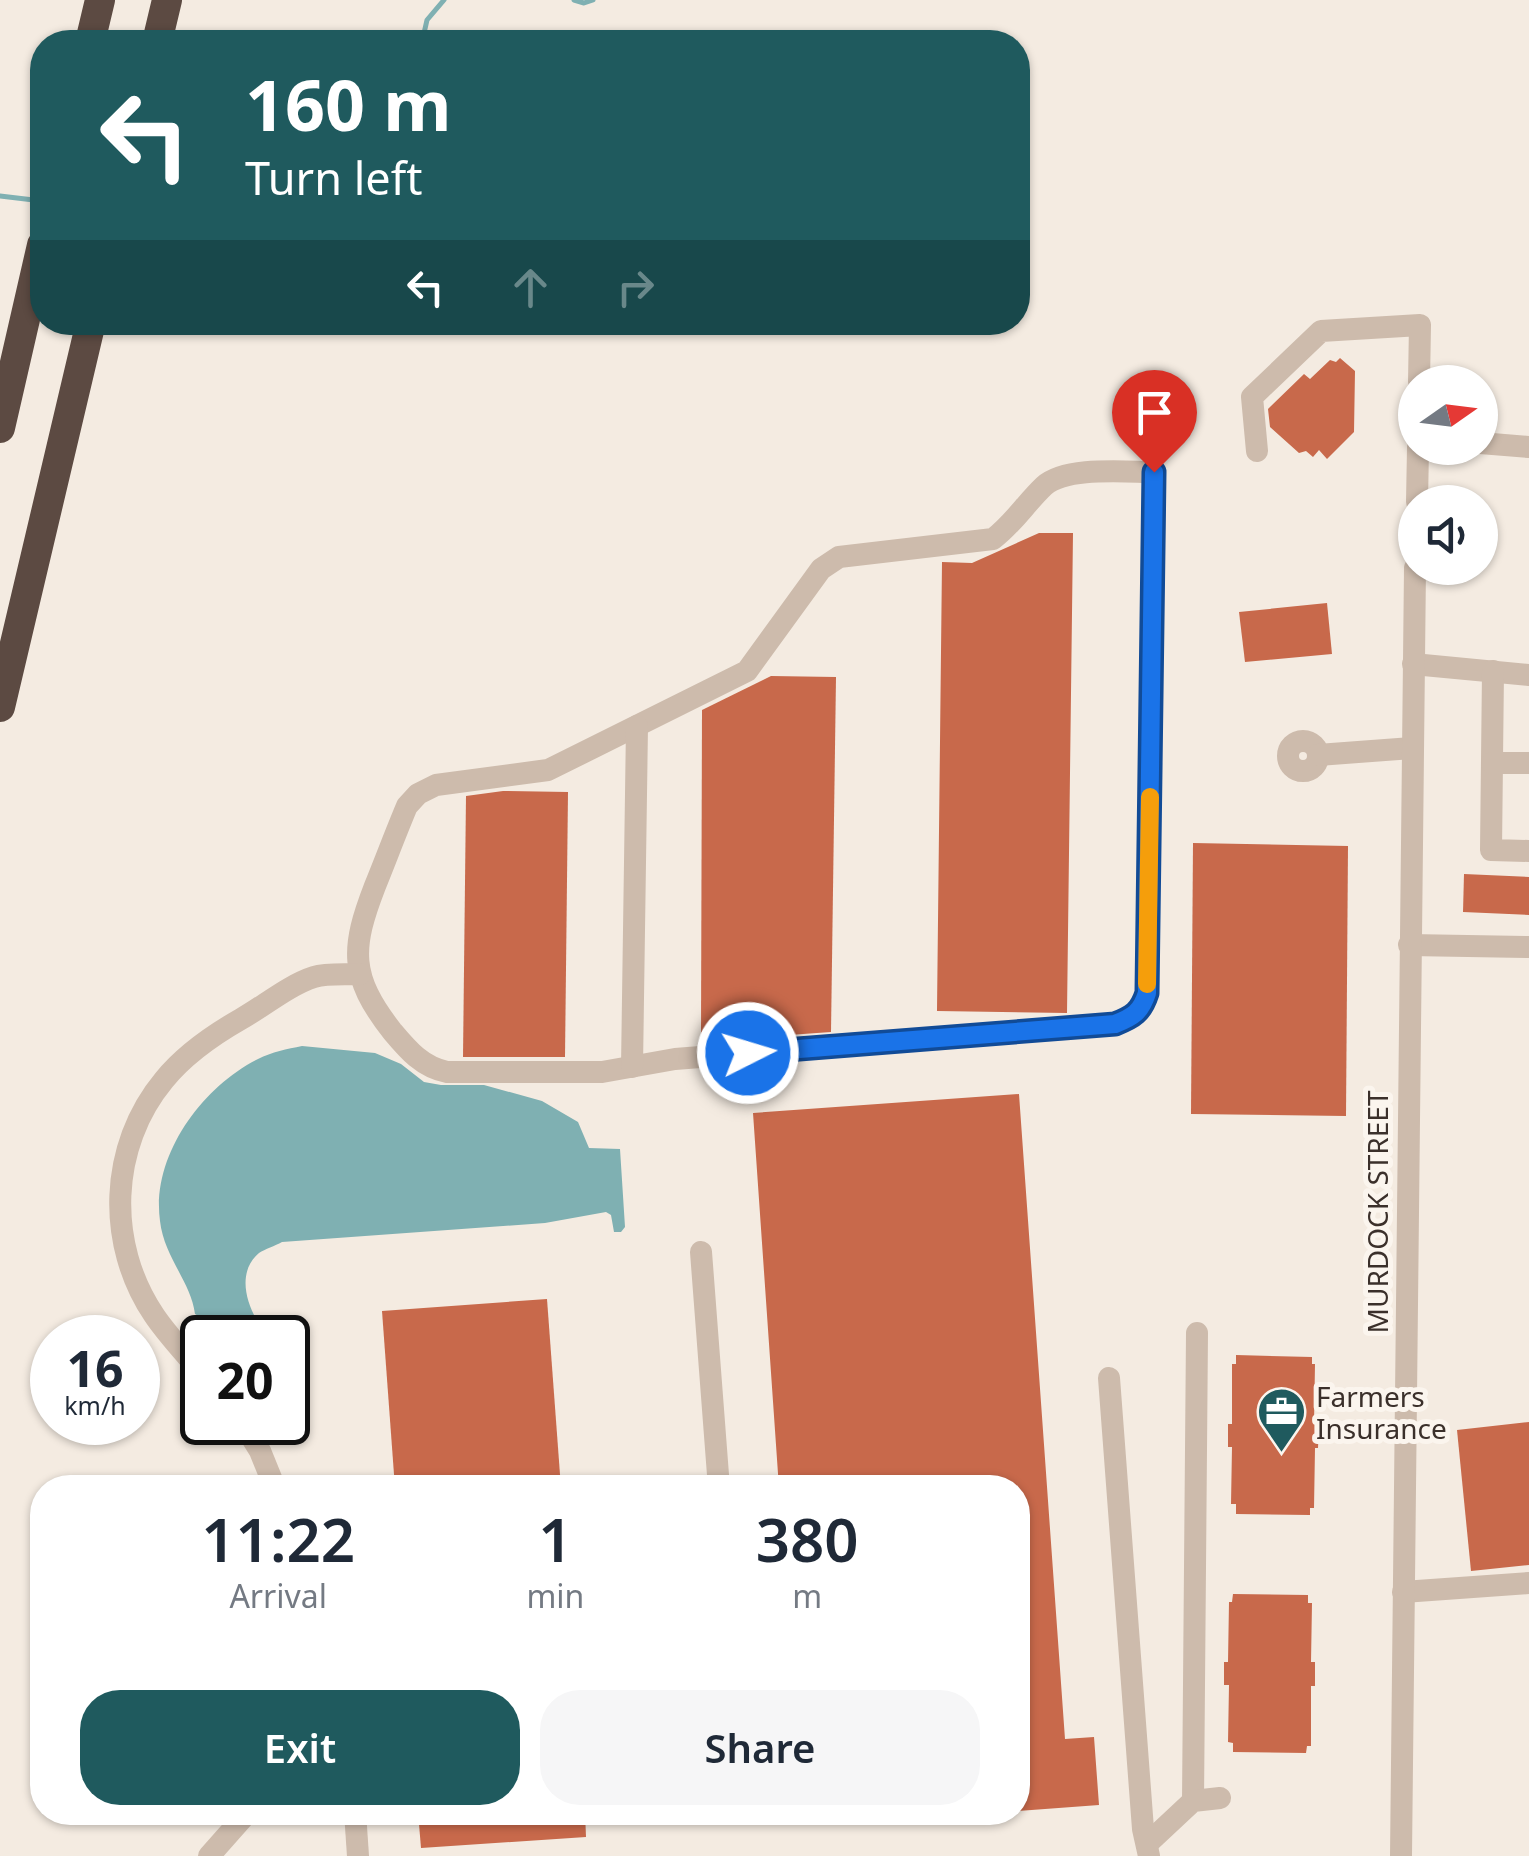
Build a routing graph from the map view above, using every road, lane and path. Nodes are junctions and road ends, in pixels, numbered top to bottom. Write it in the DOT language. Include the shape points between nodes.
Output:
graph roads {
  1 [pos="100,0"];
  2 [pos="167,0"];
  3 [pos="93,30"];
  4 [pos="160,30"];
  5 [pos="30,298"];
  6 [pos="88,335"];
  7 [pos="1419,365"];
  8 [pos="0,428"];
  9 [pos="1498,444"];
  10 [pos="1529,447"];
  11 [pos="1257,451"];
  12 [pos="1415,585"];
  13 [pos="1413,664"];
  14 [pos="1492,671"];
  15 [pos="1529,675"];
  16 [pos="0,706"];
  17 [pos="637,726"];
  18 [pos="1412,748"];
  19 [pos="1318,755"];
  20 [pos="1492,763"];
  21 [pos="1529,763"];
  22 [pos="1529,851"];
  23 [pos="1409,945"];
  24 [pos="1529,947"];
  25 [pos="360,974"];
  26 [pos="632,1067"];
  27 [pos="701,1252"];
  28 [pos="1196,1333"];
  29 [pos="180,1347"];
  30 [pos="1108,1378"];
  31 [pos="256,1445"];
  32 [pos="270,1475"];
  33 [pos="718,1475"];
  34 [pos="1529,1584"];
  35 [pos="1403,1592"];
  36 [pos="1220,1798"];
  37 [pos="1193,1801"];
  38 [pos="237,1825"];
  39 [pos="356,1825"];
  40 [pos="1148,1850"];
  41 [pos="210,1856"];
  42 [pos="358,1856"];
  43 [pos="1401,1856"];
  1 -- 3 [label="highway"];
  2 -- 4 [label="highway"];
  5 -- 8 [label="highway"];
  6 -- 16 [label="highway"];
  7 -- 11 [label="street" via="1420,325 1321,331 1252,396"];
  9 -- 10 [label="street"];
  12 -- 13 [label="street, MURDOCK STREET"];
  13 -- 14 [label="street"];
  13 -- 18 [label="street, MURDOCK STREET"];
  14 -- 15 [label="street"];
  14 -- 20 [label="street"];
  17 -- 25 [label="street" via="548,770 436,785 412,799 360,923"];
  17 -- 26 [label="street"];
  17 -- 26 [label="street" via="747,671 822,569 839,558 993,539 1046,483 1065,475 1154,472 1143,1006 1115,1024 675,1058"];
  18 -- 19 [label="street"];
  18 -- 23 [label="street, MURDOCK STREET"];
  20 -- 21 [label="street"];
  20 -- 22 [label="street" via="1490,850"];
  23 -- 24 [label="street"];
  23 -- 35 [label="street, MURDOCK STREET"];
  25 -- 26 [label="street" via="386,1023 434,1069"];
  25 -- 29 [label="street" via="315,976 221,1030 187,1056 142,1110 120,1180 124,1248 154,1315"];
  27 -- 33 [label="street"];
  28 -- 37 [label="street"];
  30 -- 40 [label="street"];
  31 -- 32 [label="street"];
  34 -- 35 [label="street"];
  35 -- 43 [label="street, MURDOCK STREET"];
  36 -- 37 [label="street"];
  37 -- 40 [label="street"];
  38 -- 41 [label="street"];
  39 -- 42 [label="street"];
}
